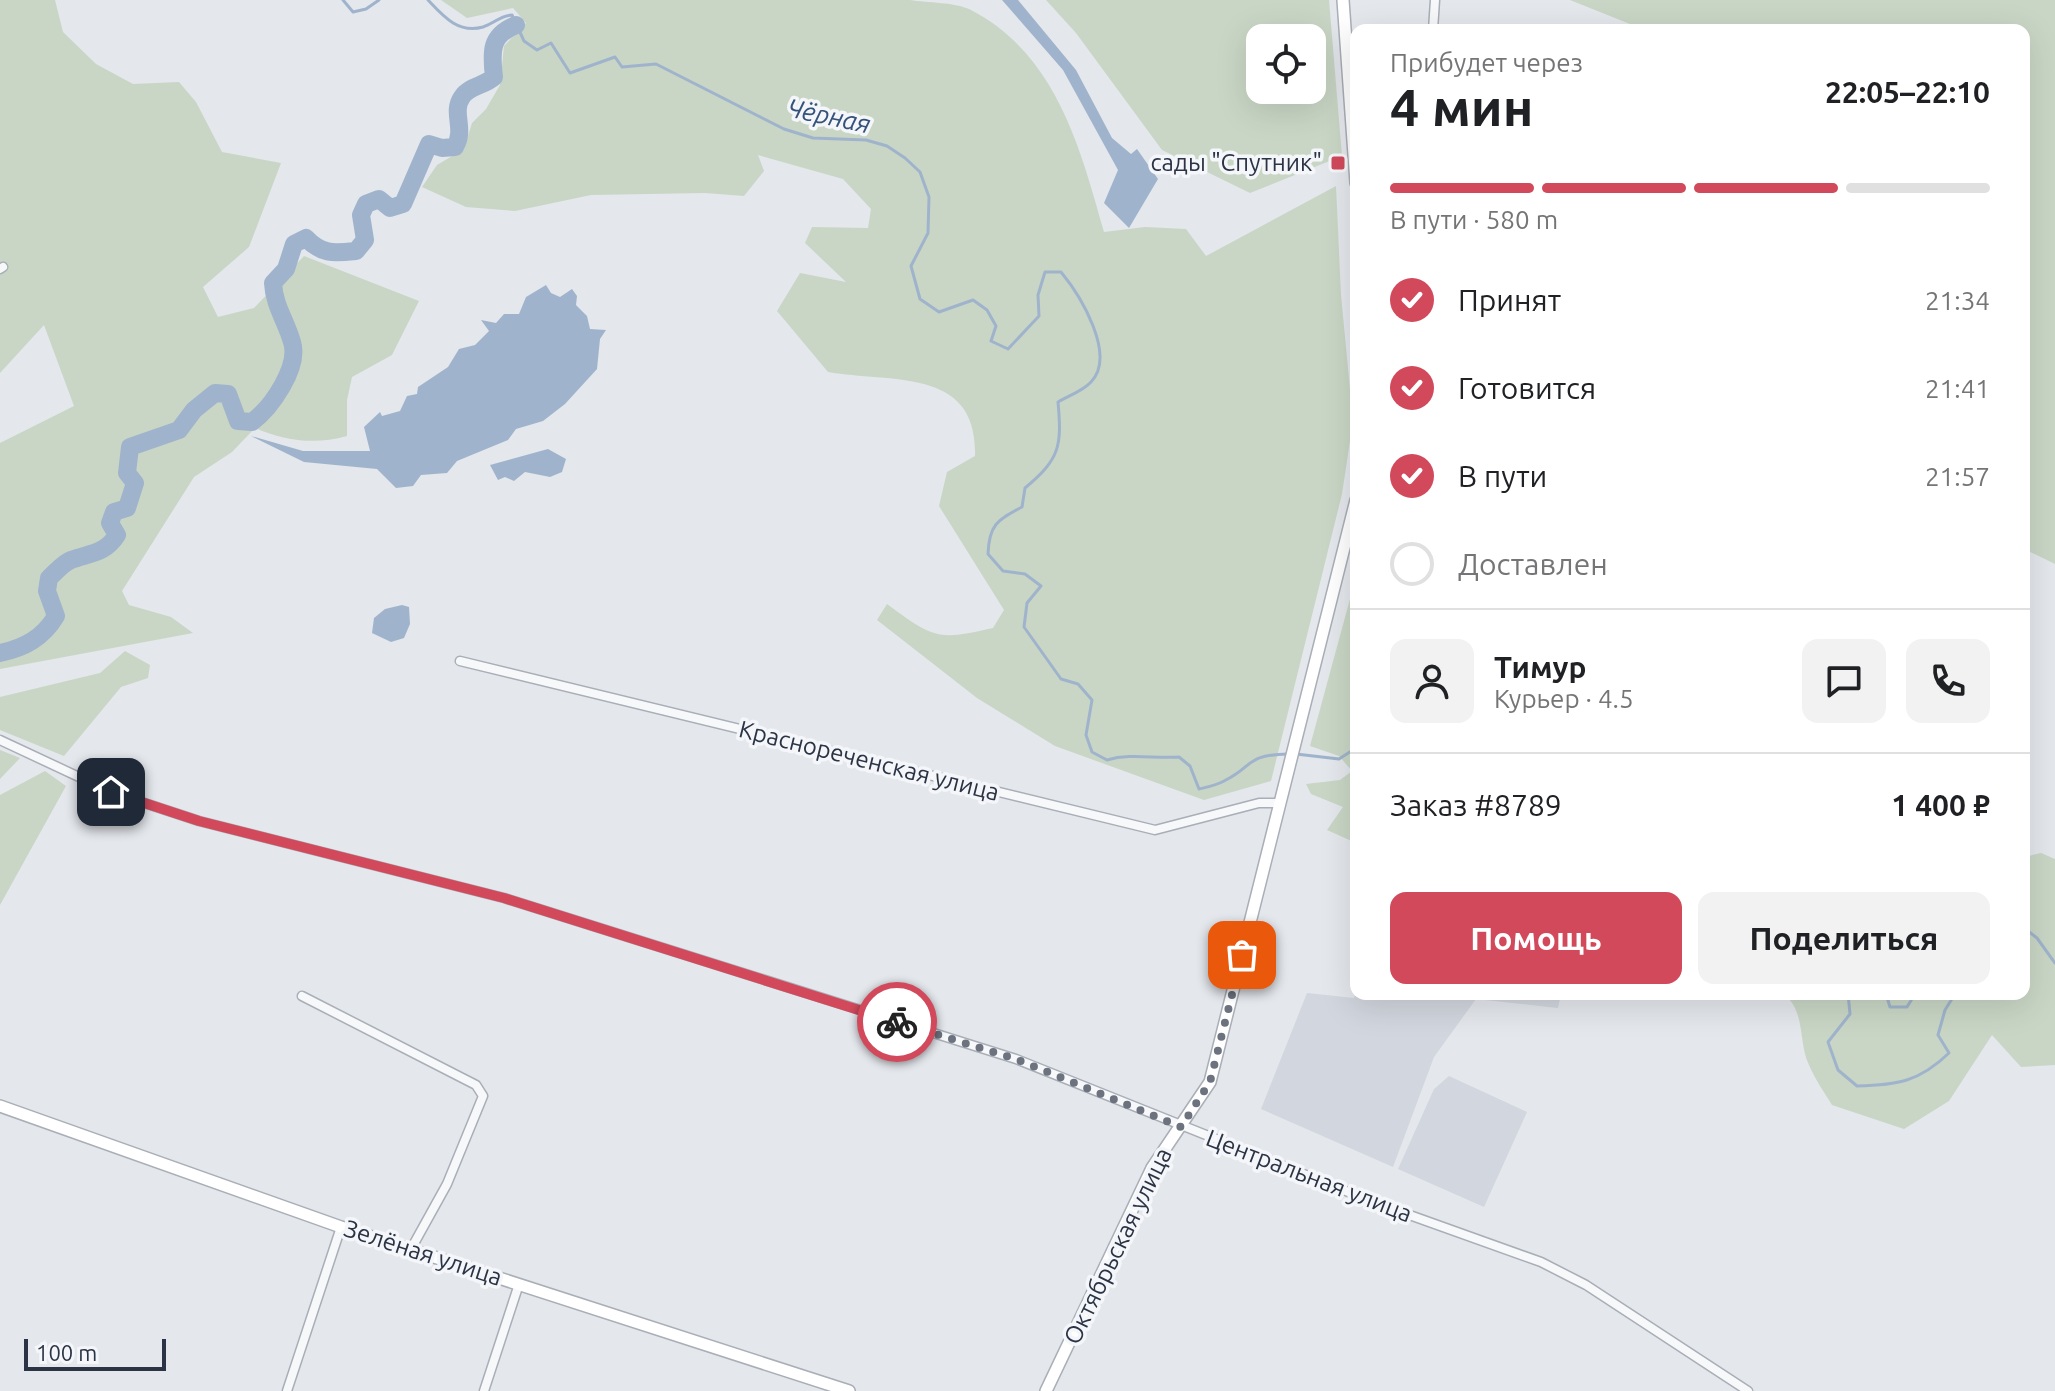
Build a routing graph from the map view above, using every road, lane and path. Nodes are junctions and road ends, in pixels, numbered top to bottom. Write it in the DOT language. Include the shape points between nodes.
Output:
graph roads {
  1 [pos="1343,0"];
  2 [pos="1435,0"];
  3 [pos="1433,24"];
  4 [pos="1350,68"];
  5 [pos="1350,523"];
  6 [pos="460,661"];
  7 [pos="0,740"];
  8 [pos="1279,803"];
  9 [pos="302,996"];
  10 [pos="0,1106"];
  11 [pos="1181,1127"];
  12 [pos="341,1227"];
  13 [pos="411,1249"];
  14 [pos="519,1284"];
  15 [pos="287,1391"];
  16 [pos="484,1391"];
  17 [pos="849,1391"];
  18 [pos="1046,1391"];
  19 [pos="1748,1391"];
  1 -- 4 [label="main road"];
  2 -- 3 [label="street"];
  5 -- 8 [label="main road, Октябрьская улица"];
  6 -- 8 [label="street, Краснореченская улица" via="1155,830 1259,803"];
  7 -- 11 [label="street, Центральная улица" via="111,792 199,821 504,898 1016,1059"];
  8 -- 11 [label="main road, Октябрьская улица" via="1210,1082"];
  9 -- 13 [label="street" via="476,1085 483,1096 447,1184"];
  10 -- 12 [label="main road, Зелёная улица"];
  11 -- 18 [label="main road, Октябрьская улица" via="1152,1168"];
  11 -- 19 [label="street, Центральная улица" via="1541,1262 1586,1285"];
  12 -- 13 [label="main road, Зелёная улица"];
  12 -- 15 [label="street"];
  13 -- 14 [label="main road, Зелёная улица"];
  14 -- 16 [label="street"];
  14 -- 17 [label="main road, Зелёная улица"];
}
